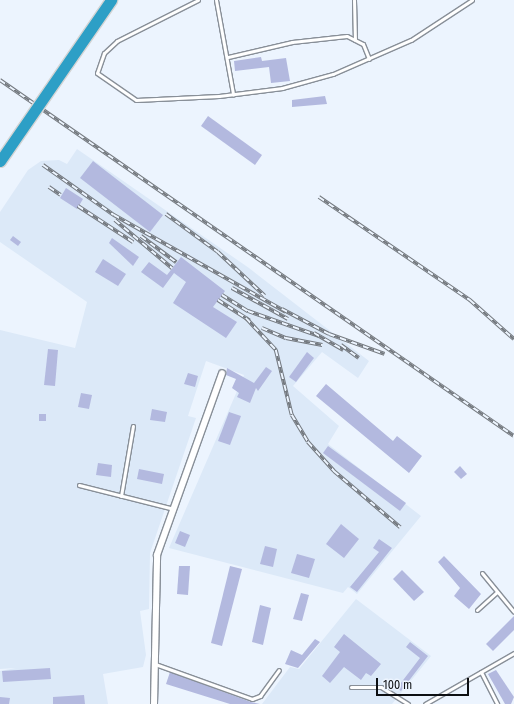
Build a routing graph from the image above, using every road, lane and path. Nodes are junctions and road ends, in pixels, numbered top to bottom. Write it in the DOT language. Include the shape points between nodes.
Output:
graph roads {
  1 [pos="105,0"];
  2 [pos="111,0"];
  3 [pos="198,0"];
  4 [pos="216,0"];
  5 [pos="354,0"];
  6 [pos="472,0"];
  7 [pos="355,40"];
  8 [pos="228,57"];
  9 [pos="369,59"];
  10 [pos="233,94"];
  11 [pos="0,150"];
  12 [pos="0,161"];
  13 [pos="222,373"];
  14 [pos="133,426"];
  15 [pos="79,485"];
  16 [pos="121,496"];
  17 [pos="174,509"];
  18 [pos="482,573"];
  19 [pos="497,592"];
  20 [pos="477,610"];
  21 [pos="514,612"];
  22 [pos="514,653"];
  23 [pos="155,664"];
  24 [pos="279,670"];
  25 [pos="480,672"];
  26 [pos="352,687"];
  27 [pos="426,703"];
  28 [pos="154,704"];
  29 [pos="408,704"];
  30 [pos="497,704"];
  1 -- 11 [label="highway"];
  2 -- 12 [label="highway, bridge"];
  3 -- 10 [label="lane" via="117,41 104,53 97,73 136,100"];
  4 -- 8 [label="lane"];
  5 -- 7 [label="lane"];
  6 -- 9 [label="lane" via="411,40"];
  7 -- 8 [label="lane" via="347,36 292,42"];
  7 -- 9 [label="lane" via="363,44"];
  8 -- 10 [label="lane"];
  9 -- 10 [label="lane" via="333,74 282,88"];
  13 -- 17 [label="street"];
  14 -- 16 [label="lane"];
  15 -- 16 [label="lane"];
  16 -- 17 [label="lane"];
  17 -- 23 [label="street" via="157,555"];
  18 -- 19 [label="lane"];
  19 -- 20 [label="lane"];
  19 -- 21 [label="lane"];
  22 -- 25 [label="lane"];
  23 -- 24 [label="lane" via="252,699 260,696"];
  23 -- 28 [label="street"];
  25 -- 27 [label="lane"];
  25 -- 30 [label="lane"];
  26 -- 29 [label="lane" via="380,687"];
}
